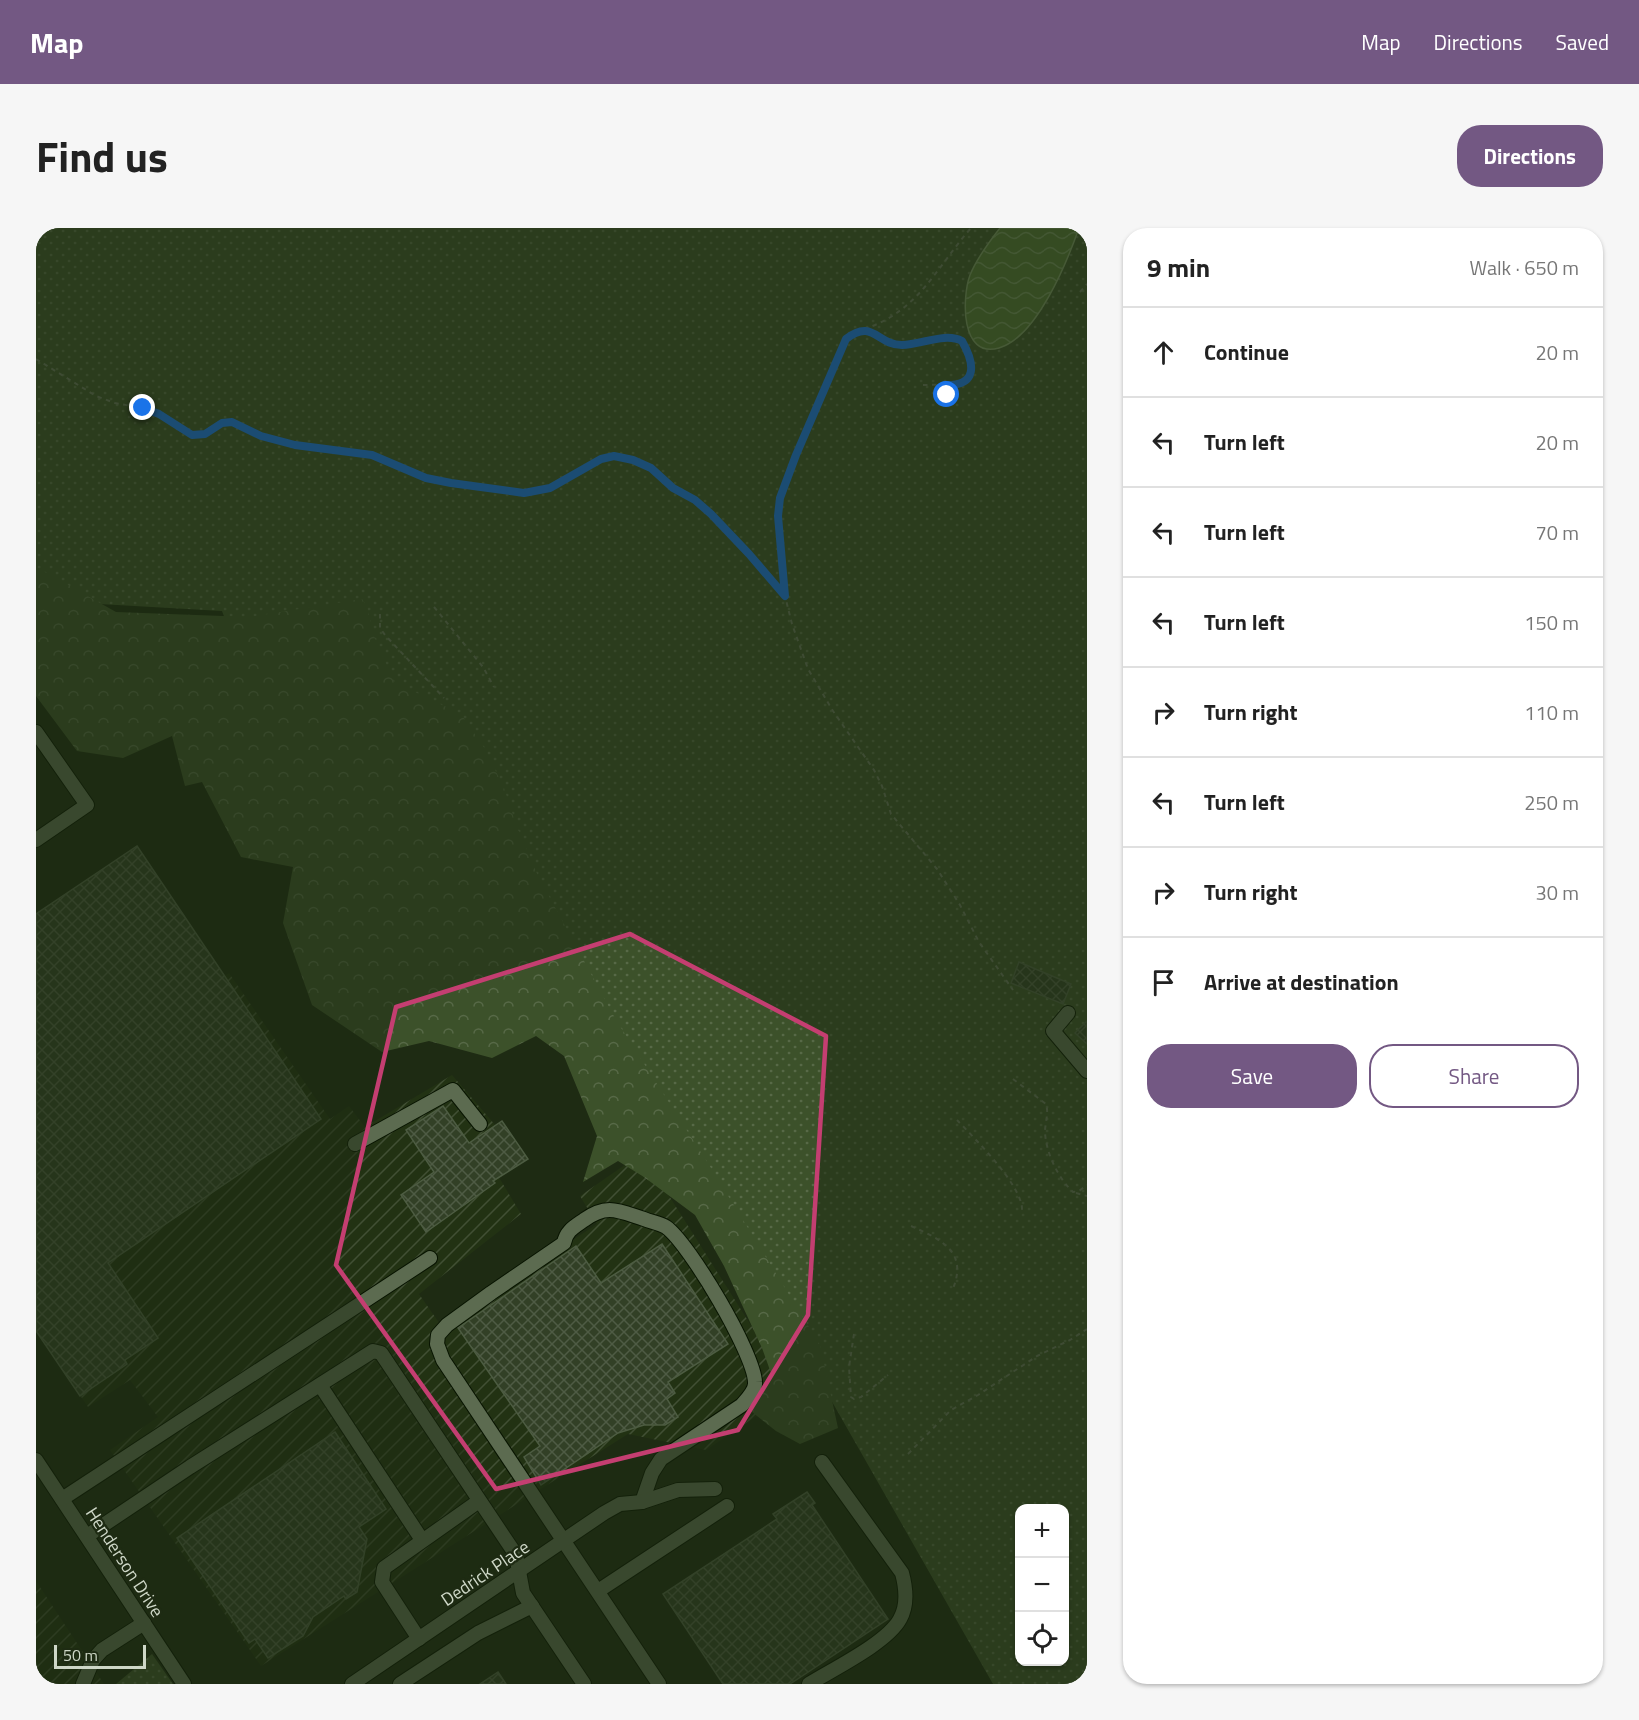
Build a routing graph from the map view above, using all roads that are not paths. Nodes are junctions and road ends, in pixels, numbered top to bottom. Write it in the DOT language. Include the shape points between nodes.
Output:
graph roads {
  1 [pos="36,732"];
  2 [pos="36,840"];
  3 [pos="1068,1013"];
  4 [pos="1087,1071"];
  5 [pos="480,1124"];
  6 [pos="354,1143"];
  7 [pos="430,1258"];
  8 [pos="320,1385"];
  9 [pos="36,1460"];
  10 [pos="822,1462"];
  11 [pos="41,1479"];
  12 [pos="715,1489"];
  13 [pos="62,1499"];
  14 [pos="479,1501"];
  15 [pos="642,1502"];
  16 [pos="727,1506"];
  17 [pos="87,1536"];
  18 [pos="422,1540"];
  19 [pos="563,1541"];
  20 [pos="520,1570"];
  21 [pos="598,1591"];
  22 [pos="532,1606"];
  23 [pos="144,1623"];
  24 [pos="419,1639"];
  25 [pos="83,1684"];
  26 [pos="184,1684"];
  27 [pos="352,1684"];
  28 [pos="400,1684"];
  29 [pos="584,1684"];
  30 [pos="659,1684"];
  31 [pos="808,1684"];
  1 -- 2 [label="street" via="87,806"];
  3 -- 4 [label="street" via="1053,1031"];
  5 -- 6 [label="street" via="453,1090"];
  7 -- 13 [label="street"];
  8 -- 14 [label="street" via="373,1351 381,1353"];
  8 -- 17 [label="street"];
  8 -- 18 [label="street"];
  9 -- 11 [label="street, Henderson Drive"];
  10 -- 31 [label="street" via="902,1573 907,1593 900,1619 880,1640"];
  11 -- 13 [label="street, Henderson Drive"];
  12 -- 15 [label="street, Dedrick Place" via="678,1490"];
  13 -- 17 [label="street, Henderson Drive"];
  14 -- 18 [label="street"];
  14 -- 20 [label="street" via="516,1555"];
  15 -- 19 [label="street, Dedrick Place" via="620,1504"];
  15 -- 19 [label="street" via="661,1459 742,1405 756,1384 741,1341 680,1240 665,1226 616,1210 596,1211 567,1232 564,1243 447,1325 438,1335 437,1344 443,1360"];
  16 -- 21 [label="street"];
  17 -- 23 [label="street, Henderson Drive"];
  18 -- 24 [label="street" via="391,1561 382,1575 386,1589"];
  19 -- 20 [label="street, Dedrick Place"];
  19 -- 21 [label="street"];
  20 -- 22 [label="street" via="523,1593"];
  20 -- 24 [label="street, Dedrick Place"];
  21 -- 30 [label="street"];
  22 -- 28 [label="street" via="478,1633"];
  22 -- 29 [label="street"];
  23 -- 25 [label="street" via="102,1650"];
  23 -- 26 [label="street, Henderson Drive"];
  24 -- 27 [label="street, Dedrick Place"];
}
